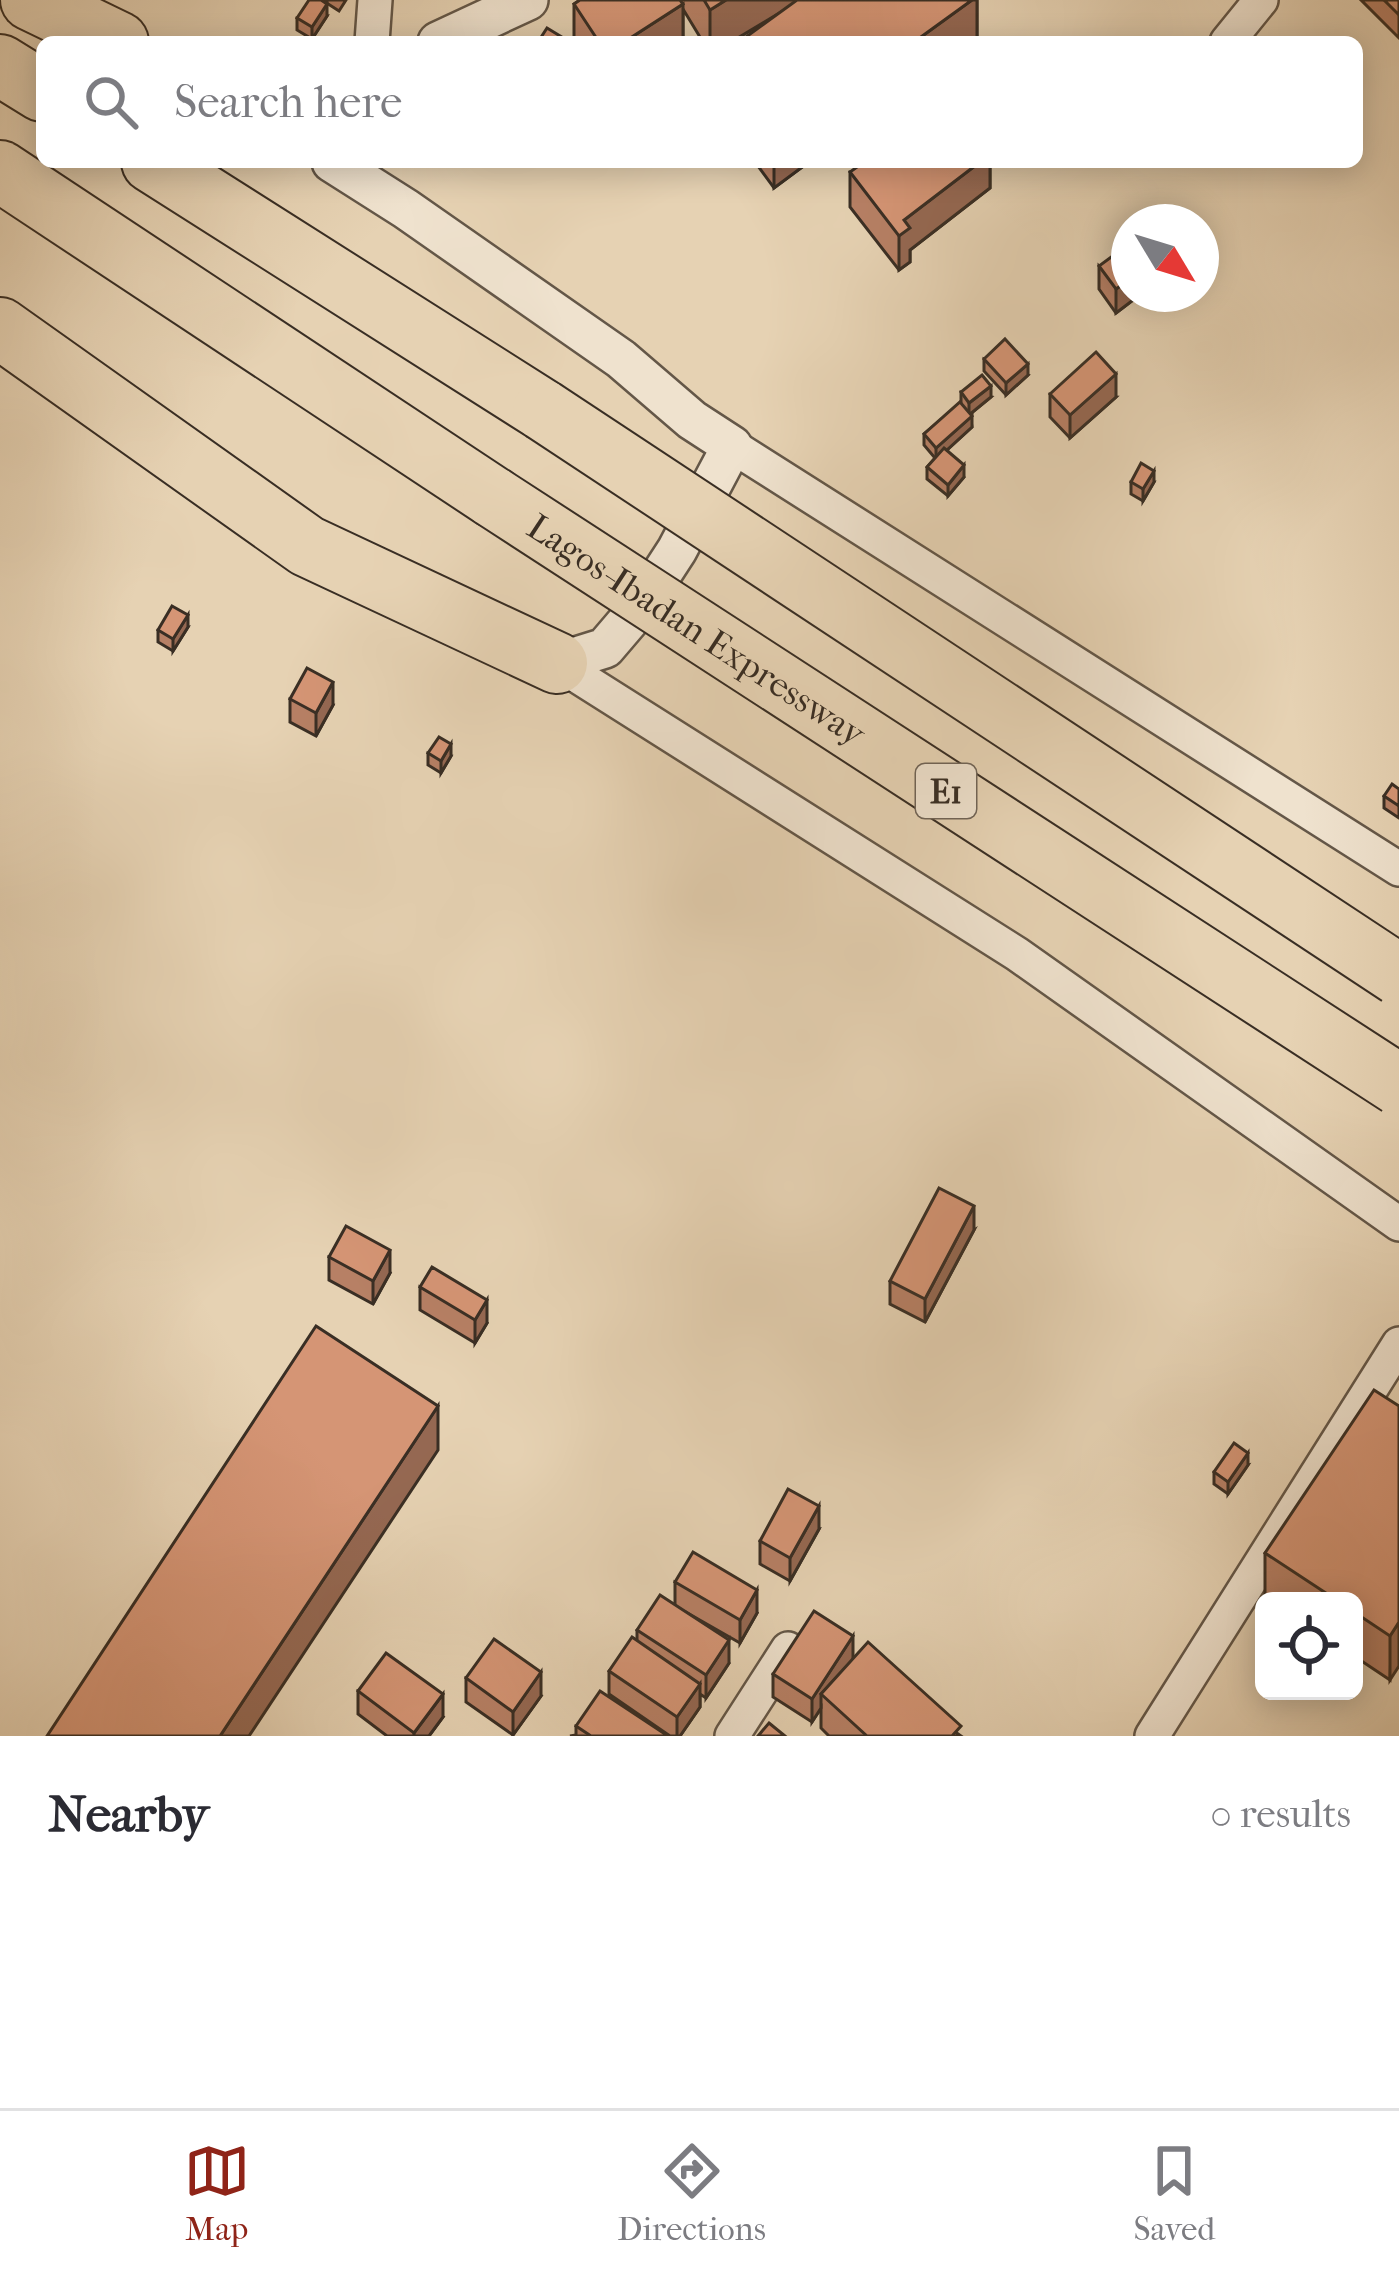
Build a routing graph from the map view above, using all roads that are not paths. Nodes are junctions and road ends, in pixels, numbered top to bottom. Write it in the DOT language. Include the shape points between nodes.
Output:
graph roads {
  1 [pos="31,0"];
  2 [pos="375,0"];
  3 [pos="528,0"];
  4 [pos="1261,0"];
  5 [pos="106,36"];
  6 [pos="372,36"];
  7 [pos="451,36"];
  8 [pos="1232,36"];
  9 [pos="0,64"];
  10 [pos="36,88"];
  11 [pos="161,168"];
  12 [pos="341,168"];
  13 [pos="0,171"];
  14 [pos="0,328"];
  15 [pos="732,446"];
  16 [pos="557,663"];
  17 [pos="1399,869"];
  18 [pos="1399,975"];
  19 [pos="1399,1084"];
  20 [pos="1399,1224"];
  21 [pos="1399,1344"];
  22 [pos="788,1649"];
  23 [pos="740,1724"];
  24 [pos="781,1736"];
  25 [pos="1152,1736"];
  1 -- 5 [label="highway"];
  2 -- 6 [label="street"];
  3 -- 7 [label="street"];
  4 -- 8 [label="street"];
  9 -- 10 [label="highway"];
  11 -- 18 [label="highway, bridge"];
  12 -- 15 [label="street" via="621,359"];
  13 -- 19 [label="highway, Lagos-Ibadan Expressway / E1, bridge"];
  14 -- 16 [label="highway" via="307,546"];
  15 -- 16 [label="street" via="640,607 605,648"];
  15 -- 17 [label="street"];
  16 -- 20 [label="street" via="1017,954"];
  21 -- 25 [label="street"];
  22 -- 23 [label="street"];
  23 -- 24 [label="street"];
}
